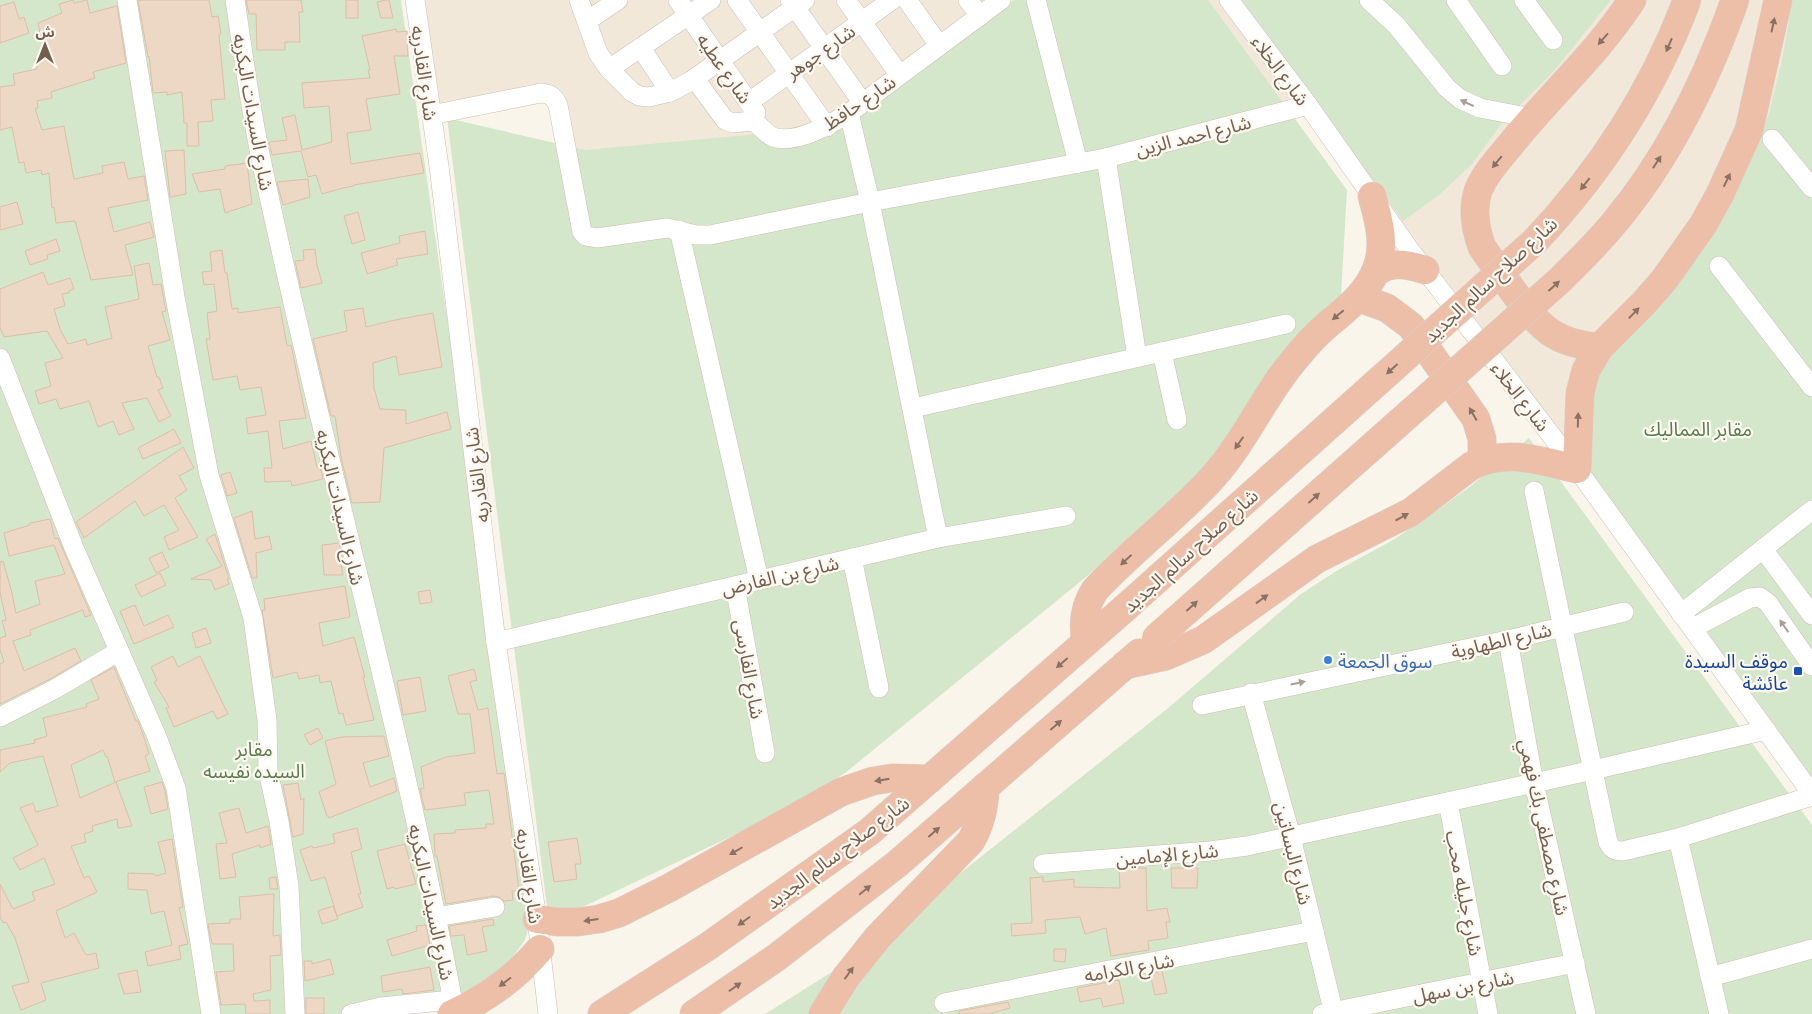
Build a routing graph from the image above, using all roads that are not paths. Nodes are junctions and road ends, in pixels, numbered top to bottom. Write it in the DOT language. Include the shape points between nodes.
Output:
graph roads {
  1 [pos="127,0"];
  2 [pos="235,0"];
  3 [pos="415,0"];
  4 [pos="579,0"];
  5 [pos="618,0"];
  6 [pos="711,0"];
  7 [pos="737,0"];
  8 [pos="846,0"];
  9 [pos="892,0"];
  10 [pos="907,0"];
  11 [pos="968,0"];
  12 [pos="1001,0"];
  13 [pos="1036,0"];
  14 [pos="1229,0"];
  15 [pos="1369,0"];
  16 [pos="1456,0"];
  17 [pos="1524,0"];
  18 [pos="1632,0"];
  19 [pos="1687,0"];
  20 [pos="1735,0"];
  21 [pos="1778,0"];
  22 [pos="797,2"];
  23 [pos="683,8"];
  24 [pos="980,16"];
  25 [pos="587,21"];
  26 [pos="861,22"];
  27 [pos="760,32"];
  28 [pos="1552,40"];
  29 [pos="939,45"];
  30 [pos="640,48"];
  31 [pos="824,48"];
  32 [pos="720,60"];
  33 [pos="1502,66"];
  34 [pos="609,70"];
  35 [pos="789,73"];
  36 [pos="899,74"];
  37 [pos="691,81"];
  38 [pos="670,92"];
  39 [pos="749,102"];
  40 [pos="1308,105"];
  41 [pos="856,107"];
  42 [pos="431,115"];
  43 [pos="1532,118"];
  44 [pos="827,127"];
  45 [pos="771,137"];
  46 [pos="1772,139"];
  47 [pos="1106,158"];
  48 [pos="1078,163"];
  49 [pos="1812,188"];
  50 [pos="1372,196"];
  51 [pos="870,202"];
  52 [pos="679,230"];
  53 [pos="1719,266"];
  54 [pos="1425,270"];
  55 [pos="1375,273"];
  56 [pos="1359,298"];
  57 [pos="1286,324"];
  58 [pos="1600,347"];
  59 [pos="1162,352"];
  60 [pos="0,358"];
  61 [pos="1137,358"];
  62 [pos="1812,387"];
  63 [pos="913,408"];
  64 [pos="1177,420"];
  65 [pos="1482,460"];
  66 [pos="1577,469"];
  67 [pos="1534,491"];
  68 [pos="1812,510"];
  69 [pos="1066,516"];
  70 [pos="938,538"];
  71 [pos="1763,549"];
  72 [pos="852,558"];
  73 [pos="759,580"];
  74 [pos="735,586"];
  75 [pos="1624,612"];
  76 [pos="1812,615"];
  77 [pos="1687,621"];
  78 [pos="1563,626"];
  79 [pos="1508,640"];
  80 [pos="496,642"];
  81 [pos="1086,642"];
  82 [pos="119,651"];
  83 [pos="1126,665"];
  84 [pos="1812,666"];
  85 [pos="879,688"];
  86 [pos="1251,693"];
  87 [pos="1202,705"];
  88 [pos="0,717"];
  89 [pos="1766,730"];
  90 [pos="765,753"];
  91 [pos="1593,770"];
  92 [pos="930,779"];
  93 [pos="1534,783"];
  94 [pos="985,787"];
  95 [pos="1811,790"];
  96 [pos="1448,802"];
  97 [pos="1292,837"];
  98 [pos="1678,838"];
  99 [pos="1042,864"];
  100 [pos="495,907"];
  101 [pos="436,917"];
  102 [pos="537,920"];
  103 [pos="1314,931"];
  104 [pos="540,949"];
  105 [pos="1812,949"];
  106 [pos="1575,963"];
  107 [pos="1710,977"];
  108 [pos="1482,983"];
  109 [pos="944,1003"];
  110 [pos="453,1009"];
  111 [pos="1329,1013"];
  112 [pos="211,1014"];
  113 [pos="295,1014"];
  114 [pos="351,1014"];
  115 [pos="548,1014"];
  116 [pos="602,1014"];
  117 [pos="694,1014"];
  118 [pos="823,1014"];
  119 [pos="1488,1014"];
  120 [pos="1586,1014"];
  121 [pos="1719,1014"];
  1 -- 113 [label="street" via="203,448 253,618 266,720 268,771 289,886"];
  2 -- 101 [label="street, شارع السيدات البكريه" via="260,156"];
  3 -- 42 [label="street, شارع القادريه"];
  4 -- 25 [label="street"];
  5 -- 25 [label="street"];
  6 -- 23 [label="street"];
  7 -- 27 [label="street"];
  8 -- 26 [label="street"];
  9 -- 26 [label="street, شارع جوهر"];
  10 -- 29 [label="street"];
  11 -- 24 [label="street"];
  12 -- 24 [label="street, شارع حافظ"];
  13 -- 48 [label="street"];
  14 -- 40 [label="street, شارع الخلاء"];
  43 -- 15 [label="street, one-way" via="1480,108 1460,100 1446,88 1396,25"];
  16 -- 33 [label="street"];
  17 -- 28 [label="street"];
  18 -- 43 [label="highway, one-way" via="1610,32"];
  19 -- 81 [label="highway, شارع صلاح سالم الجديد, one-way, bridge" via="1665,54 1632,116 1593,174 1536,241"];
  83 -- 20 [label="highway, one-way, bridge" via="1559,281 1615,223 1680,124 1712,61"];
  58 -- 21 [label="highway, one-way" via="1664,280 1720,194 1749,130"];
  22 -- 27 [label="street"];
  22 -- 31 [label="street"];
  23 -- 30 [label="street"];
  23 -- 32 [label="street, شارع عطيه"];
  24 -- 29 [label="street, شارع حافظ"];
  25 -- 34 [label="street" via="598,53"];
  26 -- 31 [label="street, شارع جوهر"];
  26 -- 36 [label="street"];
  27 -- 32 [label="street"];
  27 -- 35 [label="street"];
  29 -- 36 [label="street, شارع حافظ"];
  30 -- 34 [label="street"];
  30 -- 38 [label="street"];
  31 -- 35 [label="street, شارع جوهر"];
  31 -- 41 [label="street"];
  32 -- 37 [label="street"];
  32 -- 39 [label="street, شارع عطيه"];
  34 -- 38 [label="street" via="639,96 648,98"];
  35 -- 39 [label="street, شارع جوهر"];
  35 -- 44 [label="street"];
  36 -- 41 [label="street, شارع حافظ"];
  37 -- 38 [label="street"];
  37 -- 45 [label="street" via="698,83 725,120 733,123 752,120"];
  39 -- 45 [label="street, شارع عطيه"];
  40 -- 47 [label="street, شارع احمد الزين"];
  40 -- 50 [label="street, شارع الخلاء"];
  41 -- 44 [label="street, شارع حافظ"];
  41 -- 51 [label="street"];
  42 -- 52 [label="street, شارع احمد الزين" via="549,94 558,105 582,232 597,238 667,228"];
  42 -- 80 [label="street, شارع القادريه"];
  43 -- 58 [label="highway, one-way" via="1482,181 1474,213 1478,236 1488,256 1533,318 1556,336 1584,346"];
  44 -- 45 [label="street, شارع حافظ" via="794,137"];
  46 -- 49 [label="street"];
  47 -- 48 [label="street, شارع احمد الزين"];
  47 -- 61 [label="street"];
  48 -- 51 [label="street, شارع احمد الزين"];
  50 -- 54 [label="street, شارع الخلاء"];
  50 -- 55 [label="highway" via="1382,251"];
  51 -- 52 [label="street, شارع احمد الزين" via="710,235"];
  51 -- 63 [label="street"];
  52 -- 73 [label="street"];
  53 -- 62 [label="street"];
  54 -- 55 [label="highway" via="1394,264"];
  54 -- 66 [label="street, شارع الخلاء"];
  55 -- 56 [label="highway"];
  65 -- 56 [label="highway, one-way" via="1482,439 1476,419 1411,326 1387,308"];
  56 -- 81 [label="highway, one-way" via="1324,327 1294,360 1267,397 1243,439 1213,476 1095,590 1084,615"];
  57 -- 59 [label="street"];
  66 -- 58 [label="highway, one-way" via="1580,394 1586,370"];
  59 -- 61 [label="street"];
  59 -- 64 [label="street"];
  60 -- 82 [label="street" via="74,548"];
  61 -- 63 [label="street"];
  63 -- 70 [label="street"];
  65 -- 66 [label="highway" via="1515,456"];
  83 -- 65 [label="highway, one-way" via="1166,656 1203,640 1304,568 1411,512"];
  66 -- 77 [label="street, شارع الخلاء"];
  67 -- 78 [label="street"];
  68 -- 71 [label="street"];
  69 -- 70 [label="street, شارع بن الفارض"];
  70 -- 72 [label="street, شارع بن الفارض"];
  71 -- 76 [label="street"];
  71 -- 77 [label="street"];
  72 -- 73 [label="street, شارع بن الفارض"];
  72 -- 85 [label="street"];
  73 -- 74 [label="street, شارع بن الفارض"];
  74 -- 80 [label="street, شارع بن الفارض"];
  74 -- 90 [label="street, شارع الفارسى"];
  75 -- 78 [label="street, شارع الطهاوية"];
  84 -- 77 [label="street, one-way" via="1768,603 1760,597"];
  77 -- 89 [label="street, شارع الخلاء"];
  78 -- 79 [label="street, شارع الطهاوية"];
  78 -- 91 [label="street"];
  86 -- 79 [label="street, شارع الطهاوية, one-way"];
  79 -- 93 [label="street, شارع مصطفى بك فهمي"];
  80 -- 102 [label="street, شارع القادريه"];
  81 -- 92 [label="highway, شارع صلاح سالم الجديد, one-way"];
  82 -- 88 [label="street"];
  82 -- 112 [label="street" via="176,788"];
  94 -- 83 [label="highway, one-way"];
  86 -- 87 [label="street, شارع الطهاوية"];
  86 -- 97 [label="street, شارع البساتين"];
  89 -- 91 [label="street, شارع الإمامين"];
  89 -- 95 [label="street, شارع الخلاء"];
  91 -- 93 [label="street, شارع الإمامين"];
  91 -- 98 [label="street" via="1611,848 1623,851"];
  92 -- 102 [label="highway, one-way" via="892,778 841,792 676,885 619,913 578,922"];
  92 -- 116 [label="highway, شارع صلاح سالم الجديد, one-way" via="869,832 707,947"];
  93 -- 96 [label="street, شارع الإمامين"];
  93 -- 106 [label="street, شارع مصطفى بك فهمي"];
  117 -- 94 [label="highway, one-way" via="784,952 897,864"];
  118 -- 94 [label="highway, one-way" via="846,977 878,937 971,840 983,815"];
  95 -- 98 [label="street"];
  96 -- 97 [label="street, شارع الإمامين"];
  96 -- 108 [label="street, شارع جليله محب"];
  97 -- 99 [label="street, شارع الإمامين" via="1210,851"];
  97 -- 103 [label="street, شارع البساتين"];
  98 -- 107 [label="street"];
  100 -- 101 [label="street"];
  101 -- 110 [label="street, شارع السيدات البكريه"];
  102 -- 104 [label="street, شارع القادريه"];
  103 -- 109 [label="street, شارع الكرامه"];
  103 -- 111 [label="street, شارع البساتين"];
  104 -- 110 [label="highway, one-way" via="501,986 479,1000"];
  104 -- 115 [label="street, شارع القادريه"];
  105 -- 107 [label="street"];
  106 -- 108 [label="street, شارع بن سهل"];
  106 -- 120 [label="street, شارع مصطفى بك فهمي"];
  107 -- 121 [label="street"];
  108 -- 111 [label="street, شارع بن سهل"];
  108 -- 119 [label="street, شارع جليله محب"];
  110 -- 114 [label="street" via="381,1007"];
}
